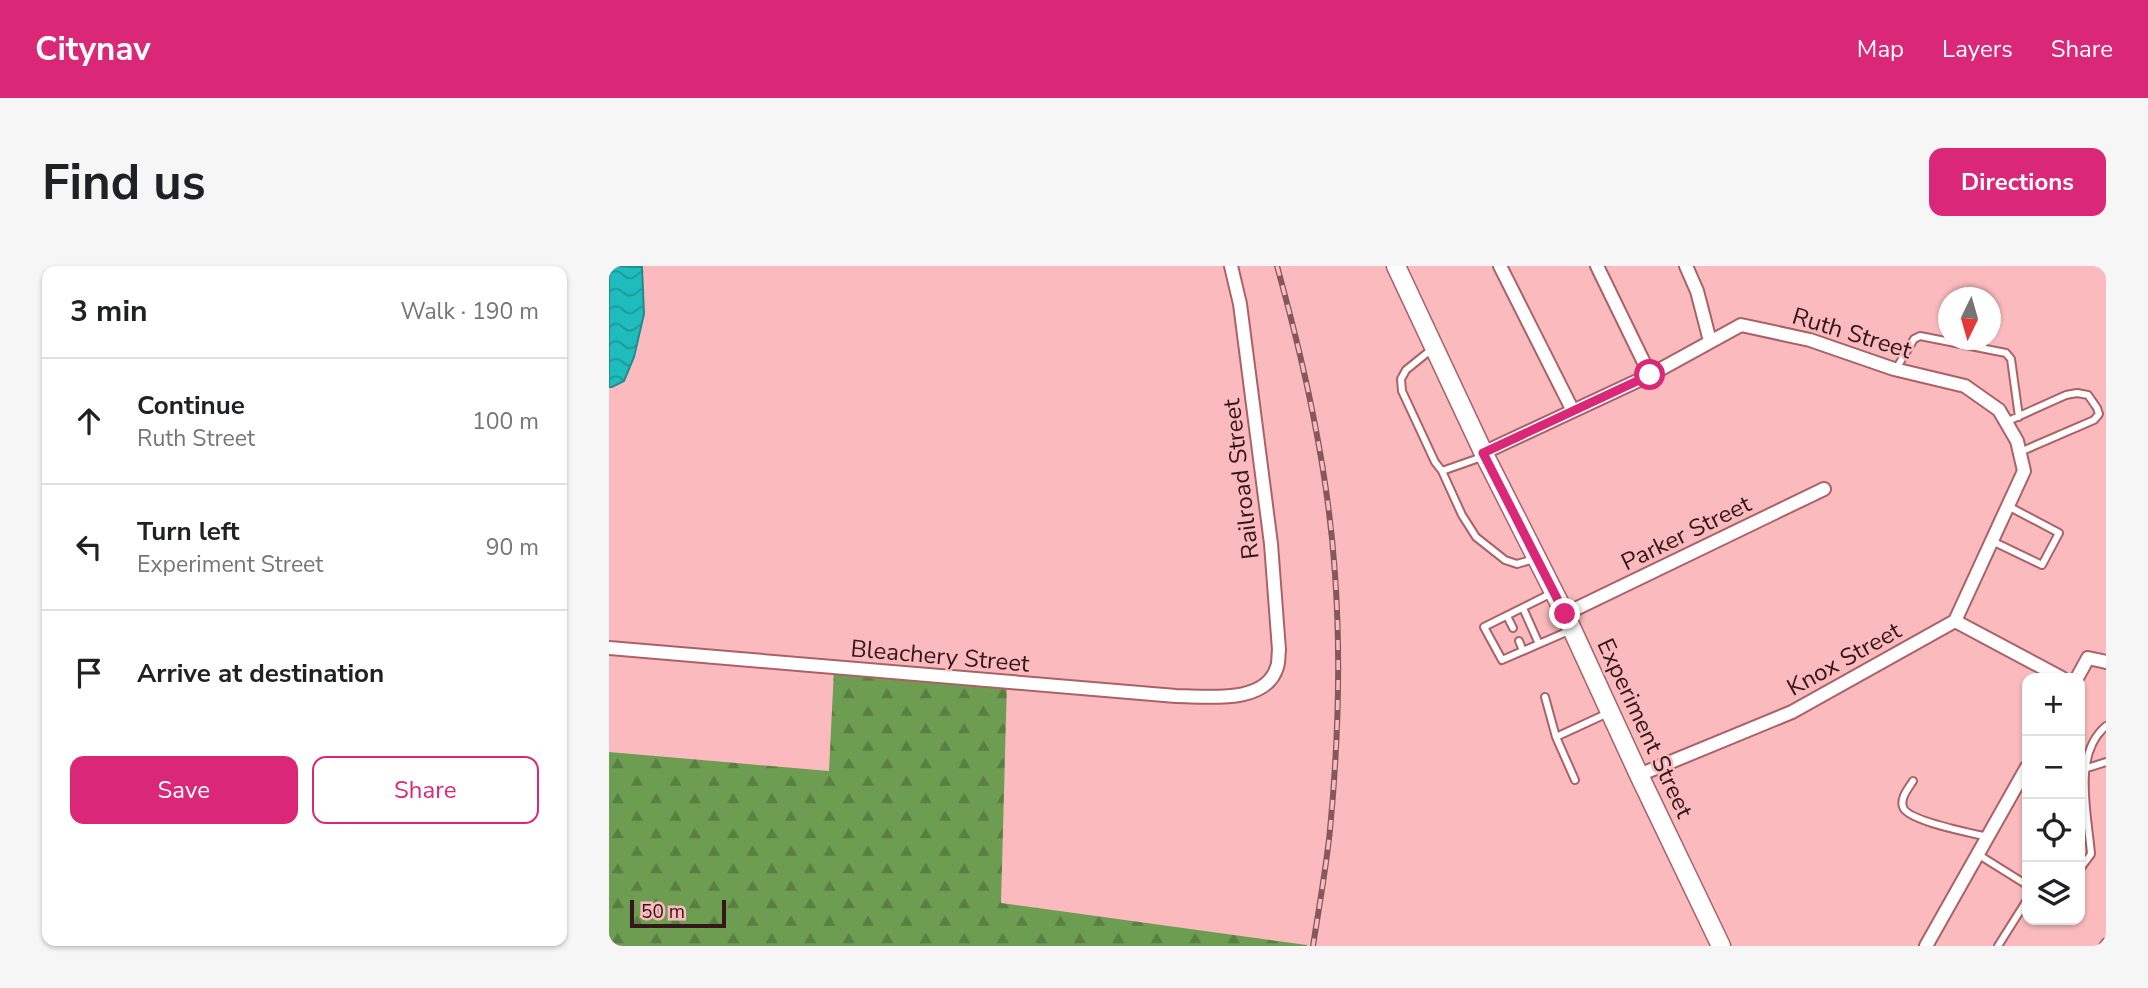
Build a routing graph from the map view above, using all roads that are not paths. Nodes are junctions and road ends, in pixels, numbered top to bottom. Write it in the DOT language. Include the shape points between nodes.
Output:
graph roads {
  1 [pos="1231,266"];
  2 [pos="1396,266"];
  3 [pos="1500,266"];
  4 [pos="1597,266"];
  5 [pos="1686,266"];
  6 [pos="1710,341"];
  7 [pos="1434,348"];
  8 [pos="1896,369"];
  9 [pos="1650,375"];
  10 [pos="1573,411"];
  11 [pos="2012,420"];
  12 [pos="2019,452"];
  13 [pos="1484,455"];
  14 [pos="1442,471"];
  15 [pos="1824,489"];
  16 [pos="2008,506"];
  17 [pos="1992,541"];
  18 [pos="1537,558"];
  19 [pos="1554,593"];
  20 [pos="1523,608"];
  21 [pos="1507,616"];
  22 [pos="1955,621"];
  23 [pos="1569,622"];
  24 [pos="1513,628"];
  25 [pos="1519,641"];
  26 [pos="1539,644"];
  27 [pos="609,648"];
  28 [pos="1523,651"];
  29 [pos="2106,662"];
  30 [pos="2053,673"];
  31 [pos="2080,673"];
  32 [pos="1265,684"];
  33 [pos="1545,697"];
  34 [pos="1610,712"];
  35 [pos="2106,726"];
  36 [pos="1556,737"];
  37 [pos="2085,761"];
  38 [pos="2106,762"];
  39 [pos="2085,769"];
  40 [pos="1639,775"];
  41 [pos="2022,776"];
  42 [pos="1575,780"];
  43 [pos="1913,781"];
  44 [pos="2085,798"];
  45 [pos="1988,837"];
  46 [pos="1978,854"];
  47 [pos="2085,862"];
  48 [pos="2022,882"];
  49 [pos="2022,908"];
  50 [pos="1721,946"];
  51 [pos="1926,946"];
  52 [pos="1998,946"];
  1 -- 32 [label="street, Railroad Street" via="1271,544 1279,650 1278,666"];
  2 -- 7 [label="main road, Experiment Street"];
  3 -- 10 [label="street"];
  4 -- 9 [label="street"];
  5 -- 6 [label="street"];
  6 -- 8 [label="street, Ruth Street" via="1741,325 1810,340"];
  6 -- 9 [label="street, Ruth Street"];
  7 -- 13 [label="main road, Experiment Street"];
  7 -- 14 [label="lane" via="1401,379 1402,391"];
  8 -- 11 [label="street, Ruth Street" via="1965,386"];
  8 -- 11 [label="lane" via="1920,336 2004,352 2011,359"];
  9 -- 10 [label="street, Ruth Street"];
  10 -- 13 [label="street, Ruth Street"];
  11 -- 12 [label="street, Ruth Street"];
  11 -- 12 [label="lane" via="2077,393 2088,395 2099,414"];
  12 -- 16 [label="street, Ruth Street" via="2024,471"];
  13 -- 14 [label="lane"];
  13 -- 18 [label="main road, Experiment Street"];
  14 -- 18 [label="lane" via="1476,537 1505,560 1517,564"];
  15 -- 23 [label="street, Parker Street"];
  16 -- 17 [label="street, Ruth Street"];
  16 -- 17 [label="lane" via="2059,533 2042,565"];
  17 -- 22 [label="street, Ruth Street"];
  18 -- 19 [label="main road, Experiment Street"];
  19 -- 20 [label="lane"];
  19 -- 23 [label="main road, Experiment Street"];
  20 -- 21 [label="lane"];
  20 -- 26 [label="lane"];
  21 -- 24 [label="lane"];
  21 -- 28 [label="lane" via="1484,627 1502,660"];
  22 -- 30 [label="street"];
  22 -- 40 [label="street, Knox Street" via="1792,712"];
  23 -- 26 [label="lane"];
  23 -- 34 [label="main road, Experiment Street"];
  25 -- 28 [label="lane"];
  26 -- 28 [label="lane"];
  27 -- 32 [label="street, Bleachery Street" via="1176,696 1242,696"];
  29 -- 31 [label="street" via="2088,659"];
  33 -- 36 [label="lane"];
  34 -- 36 [label="lane"];
  34 -- 40 [label="main road, Experiment Street"];
  35 -- 37 [label="lane" via="2091,744"];
  36 -- 42 [label="lane"];
  38 -- 39 [label="lane"];
  40 -- 50 [label="main road, Experiment Street"];
  41 -- 45 [label="street"];
  43 -- 45 [label="lane" via="1903,796 1906,812"];
  44 -- 47 [label="lane" via="2091,854"];
  45 -- 46 [label="street"];
  46 -- 48 [label="lane"];
  46 -- 51 [label="street"];
  49 -- 52 [label="lane"];
}
